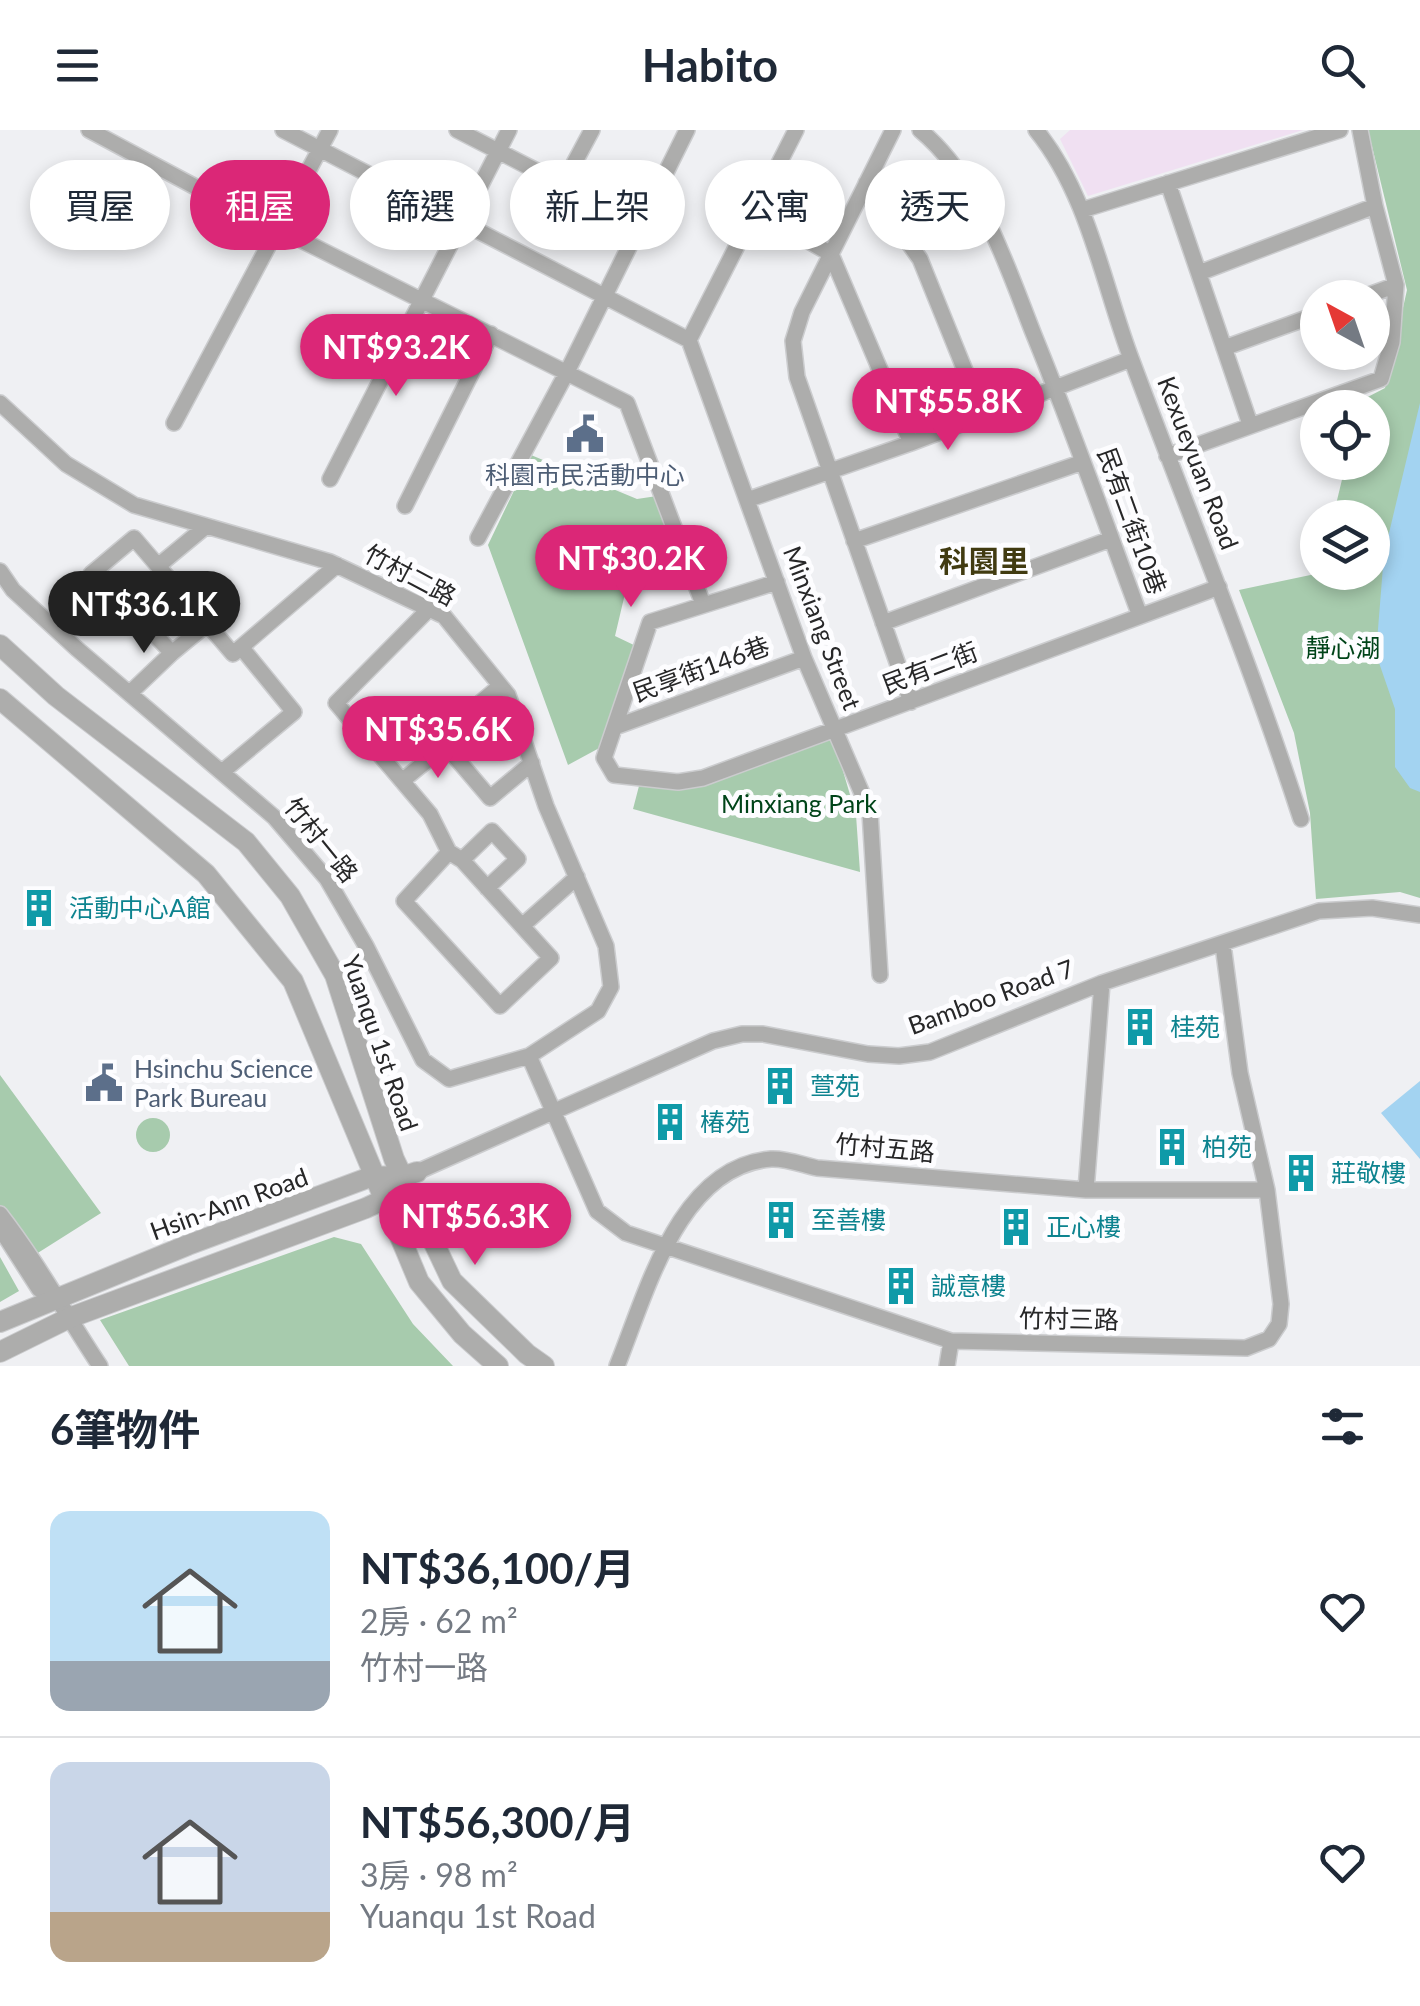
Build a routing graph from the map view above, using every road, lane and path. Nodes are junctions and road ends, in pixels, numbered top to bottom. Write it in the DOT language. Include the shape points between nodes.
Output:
graph roads {
  1 [pos="89,130"];
  2 [pos="284,130"];
  3 [pos="330,130"];
  4 [pos="457,130"];
  5 [pos="509,130"];
  6 [pos="592,130"];
  7 [pos="687,130"];
  8 [pos="796,130"];
  9 [pos="893,130"];
  10 [pos="920,130"];
  11 [pos="1036,130"];
  12 [pos="1340,130"];
  13 [pos="1360,130"];
  14 [pos="321,148"];
  15 [pos="498,151"];
  16 [pos="315,160"];
  17 [pos="516,160"];
  18 [pos="576,160"];
  19 [pos="672,160"];
  20 [pos="781,160"];
  21 [pos="878,160"];
  22 [pos="350,163"];
  23 [pos="490,166"];
  24 [pos="190,182"];
  25 [pos="1168,182"];
  26 [pos="865,185"];
  27 [pos="1375,206"];
  28 [pos="1082,210"];
  29 [pos="490,235"];
  30 [pos="267,250"];
  31 [pos="323,250"];
  32 [pos="446,250"];
  33 [pos="628,250"];
  34 [pos="735,250"];
  35 [pos="825,250"];
  36 [pos="914,250"];
  37 [pos="832,254"];
  38 [pos="1198,273"];
  39 [pos="1396,285"];
  40 [pos="1390,287"];
  41 [pos="606,296"];
  42 [pos="421,299"];
  43 [pos="1300,321"];
  44 [pos="491,334"];
  45 [pos="689,340"];
  46 [pos="1224,348"];
  47 [pos="1131,359"];
  48 [pos="567,372"];
  49 [pos="1056,388"];
  50 [pos="0,403"];
  51 [pos="983,415"];
  52 [pos="174,423"];
  53 [pos="1250,424"];
  54 [pos="911,443"];
  55 [pos="1167,456"];
  56 [pos="1083,462"];
  57 [pos="828,472"];
  58 [pos="330,479"];
  59 [pos="747,500"];
  60 [pos="405,506"];
  61 [pos="204,528"];
  62 [pos="478,538"];
  63 [pos="1111,538"];
  64 [pos="854,541"];
  65 [pos="337,565"];
  66 [pos="158,566"];
  67 [pos="0,571"];
  68 [pos="777,582"];
  69 [pos="1220,586"];
  70 [pos="103,588"];
  71 [pos="184,596"];
  72 [pos="703,604"];
  73 [pos="430,609"];
  74 [pos="1140,616"];
  75 [pos="883,623"];
  76 [pos="207,624"];
  77 [pos="0,645"];
  78 [pos="241,647"];
  79 [pos="172,653"];
  80 [pos="804,658"];
  81 [pos="500,686"];
  82 [pos="130,693"];
  83 [pos="0,699"];
  84 [pos="911,702"];
  85 [pos="615,727"];
  86 [pos="835,730"];
  87 [pos="446,745"];
  88 [pos="532,763"];
  89 [pos="222,772"];
  90 [pos="402,781"];
  91 [pos="1301,819"];
  92 [pos="455,856"];
  93 [pos="577,878"];
  94 [pos="488,888"];
  95 [pos="1420,916"];
  96 [pos="522,926"];
  97 [pos="1223,945"];
  98 [pos="880,975"];
  99 [pos="1102,983"];
  100 [pos="529,1056"];
  101 [pos="554,1112"];
  102 [pos="410,1175"];
  103 [pos="373,1176"];
  104 [pos="1086,1190"];
  105 [pos="1267,1190"];
  106 [pos="382,1200"];
  107 [pos="0,1214"];
  108 [pos="0,1228"];
  109 [pos="666,1245"];
  110 [pos="54,1298"];
  111 [pos="68,1318"];
  112 [pos="0,1322"];
  113 [pos="951,1342"];
  114 [pos="0,1352"];
  115 [pos="100,1366"];
  116 [pos="498,1366"];
  117 [pos="544,1366"];
  118 [pos="617,1366"];
  119 [pos="947,1366"];
  1 -- 24 [label="street"];
  2 -- 14 [label="street"];
  3 -- 14 [label="street"];
  4 -- 15 [label="street"];
  5 -- 15 [label="street"];
  6 -- 18 [label="street"];
  7 -- 19 [label="street"];
  8 -- 20 [label="street"];
  9 -- 21 [label="street"];
  10 -- 49 [label="street, 民有二街10巷" via="946,152 992,232"];
  11 -- 28 [label="street, Kexueyuan Road"];
  12 -- 25 [label="street"];
  13 -- 27 [label="street"];
  14 -- 16 [label="street"];
  14 -- 22 [label="street"];
  15 -- 17 [label="street"];
  15 -- 23 [label="street"];
  25 -- 28 [label="street"];
  25 -- 38 [label="street"];
  26 -- 37 [label="street"];
  27 -- 38 [label="street"];
  27 -- 39 [label="street"];
  28 -- 47 [label="street, Kexueyuan Road"];
  29 -- 41 [label="street"];
  30 -- 52 [label="street"];
  31 -- 42 [label="street"];
  32 -- 42 [label="street"];
  33 -- 41 [label="street"];
  34 -- 45 [label="street"];
  35 -- 37 [label="street"];
  36 -- 51 [label="street"];
  37 -- 54 [label="street"];
  37 -- 57 [label="street" via="793,340"];
  38 -- 46 [label="street"];
  39 -- 40 [label="street"];
  39 -- 53 [label="street" via="1392,342 1381,378"];
  41 -- 45 [label="street"];
  41 -- 48 [label="street"];
  42 -- 44 [label="street"];
  42 -- 58 [label="street"];
  43 -- 46 [label="street"];
  44 -- 48 [label="street"];
  44 -- 60 [label="street"];
  45 -- 59 [label="street, Minxiang Street"];
  46 -- 53 [label="street"];
  47 -- 49 [label="street"];
  47 -- 55 [label="street, Kexueyuan Road"];
  48 -- 62 [label="street"];
  48 -- 72 [label="street" via="627,403"];
  49 -- 51 [label="street"];
  49 -- 56 [label="street, 民有二街10巷"];
  50 -- 61 [label="street, 竹村二路" via="66,464 134,505"];
  51 -- 54 [label="street"];
  53 -- 55 [label="street"];
  54 -- 57 [label="street"];
  55 -- 69 [label="street, Kexueyuan Road"];
  56 -- 63 [label="street, 民有二街10巷"];
  56 -- 64 [label="street"];
  57 -- 59 [label="street"];
  57 -- 64 [label="street"];
  59 -- 68 [label="street, Minxiang Street"];
  61 -- 65 [label="street, 竹村二路"];
  61 -- 66 [label="street"];
  63 -- 74 [label="street, 民有二街10巷"];
  63 -- 75 [label="street"];
  64 -- 75 [label="street"];
  65 -- 73 [label="street, 竹村二路"];
  65 -- 78 [label="street"];
  66 -- 70 [label="street" via="134,538 91,574"];
  66 -- 71 [label="street"];
  67 -- 82 [label="street, 竹村一路"];
  68 -- 72 [label="street"];
  68 -- 80 [label="street, Minxiang Street"];
  69 -- 74 [label="street, 民有二街"];
  69 -- 91 [label="street, Kexueyuan Road"];
  71 -- 76 [label="street"];
  71 -- 79 [label="street" via="156,618 153,632"];
  72 -- 85 [label="street" via="650,622"];
  73 -- 81 [label="street, 竹村二路" via="444,616"];
  73 -- 90 [label="street" via="336,703"];
  74 -- 84 [label="street, 民有二街"];
  75 -- 84 [label="street"];
  76 -- 78 [label="street" via="233,654"];
  76 -- 79 [label="street"];
  77 -- 102 [label="street, Yuanqu 1st Road" via="246,842 290,896 335,975"];
  78 -- 89 [label="street" via="294,712"];
  79 -- 82 [label="street"];
  80 -- 85 [label="street, 民享街146巷"];
  80 -- 86 [label="street, Minxiang Street"];
  81 -- 87 [label="street" via="439,738"];
  81 -- 88 [label="street, 竹村二路"];
  82 -- 89 [label="street, 竹村一路"];
  83 -- 103 [label="street, Yuanqu 1st Road" via="206,874 293,981"];
  84 -- 86 [label="street, 民有二街"];
  85 -- 86 [label="street, 民有二街" via="604,758 614,775 678,782"];
  86 -- 98 [label="street, Minxiang Street" via="870,812"];
  87 -- 88 [label="street" via="490,798"];
  87 -- 90 [label="street"];
  88 -- 93 [label="street, 竹村二路"];
  89 -- 100 [label="street, 竹村一路" via="274,817 327,879 422,1060 449,1079"];
  90 -- 92 [label="street"];
  92 -- 94 [label="street"];
  92 -- 94 [label="street" via="492,831 518,859"];
  92 -- 96 [label="street" via="404,901 500,1006 551,958"];
  93 -- 96 [label="street"];
  93 -- 100 [label="street, 竹村二路" via="606,946 611,987 598,1011"];
  94 -- 96 [label="street"];
  95 -- 97 [label="street, Bamboo Road 7" via="1372,908 1318,911"];
  97 -- 99 [label="street, Bamboo Road 7"];
  97 -- 105 [label="street, 竹村三路" via="1240,1073"];
  99 -- 101 [label="street, Bamboo Road 7" via="930,1052 868,1054 742,1034"];
  99 -- 104 [label="street"];
  100 -- 101 [label="street"];
  101 -- 102 [label="street, Bamboo Road 7"];
  101 -- 109 [label="street, 竹村三路" via="597,1211 626,1233"];
  102 -- 103 [label="street, Hsin-Ann Road"];
  102 -- 106 [label="street, Hsin-Ann Road"];
  102 -- 117 [label="street, Yuanqu 1st Road" via="452,1281"];
  103 -- 106 [label="street, Yuanqu 1st Road"];
  103 -- 110 [label="street, Hsin-Ann Road"];
  104 -- 105 [label="street, 竹村五路"];
  104 -- 109 [label="street, 竹村五路" via="773,1159 712,1183"];
  105 -- 113 [label="street, 竹村三路" via="1281,1304 1269,1339 1246,1348"];
  106 -- 111 [label="street, Hsin-Ann Road"];
  106 -- 116 [label="street, Yuanqu 1st Road" via="419,1282"];
  107 -- 110 [label="street" via="33,1256"];
  108 -- 110 [label="street" via="39,1288"];
  109 -- 113 [label="street, 竹村三路"];
  109 -- 118 [label="street, 竹村五路"];
  110 -- 111 [label="street"];
  110 -- 112 [label="street, Hsin-Ann Road"];
  111 -- 114 [label="street, Hsin-Ann Road"];
  111 -- 115 [label="street"];
  113 -- 119 [label="street"];
}
